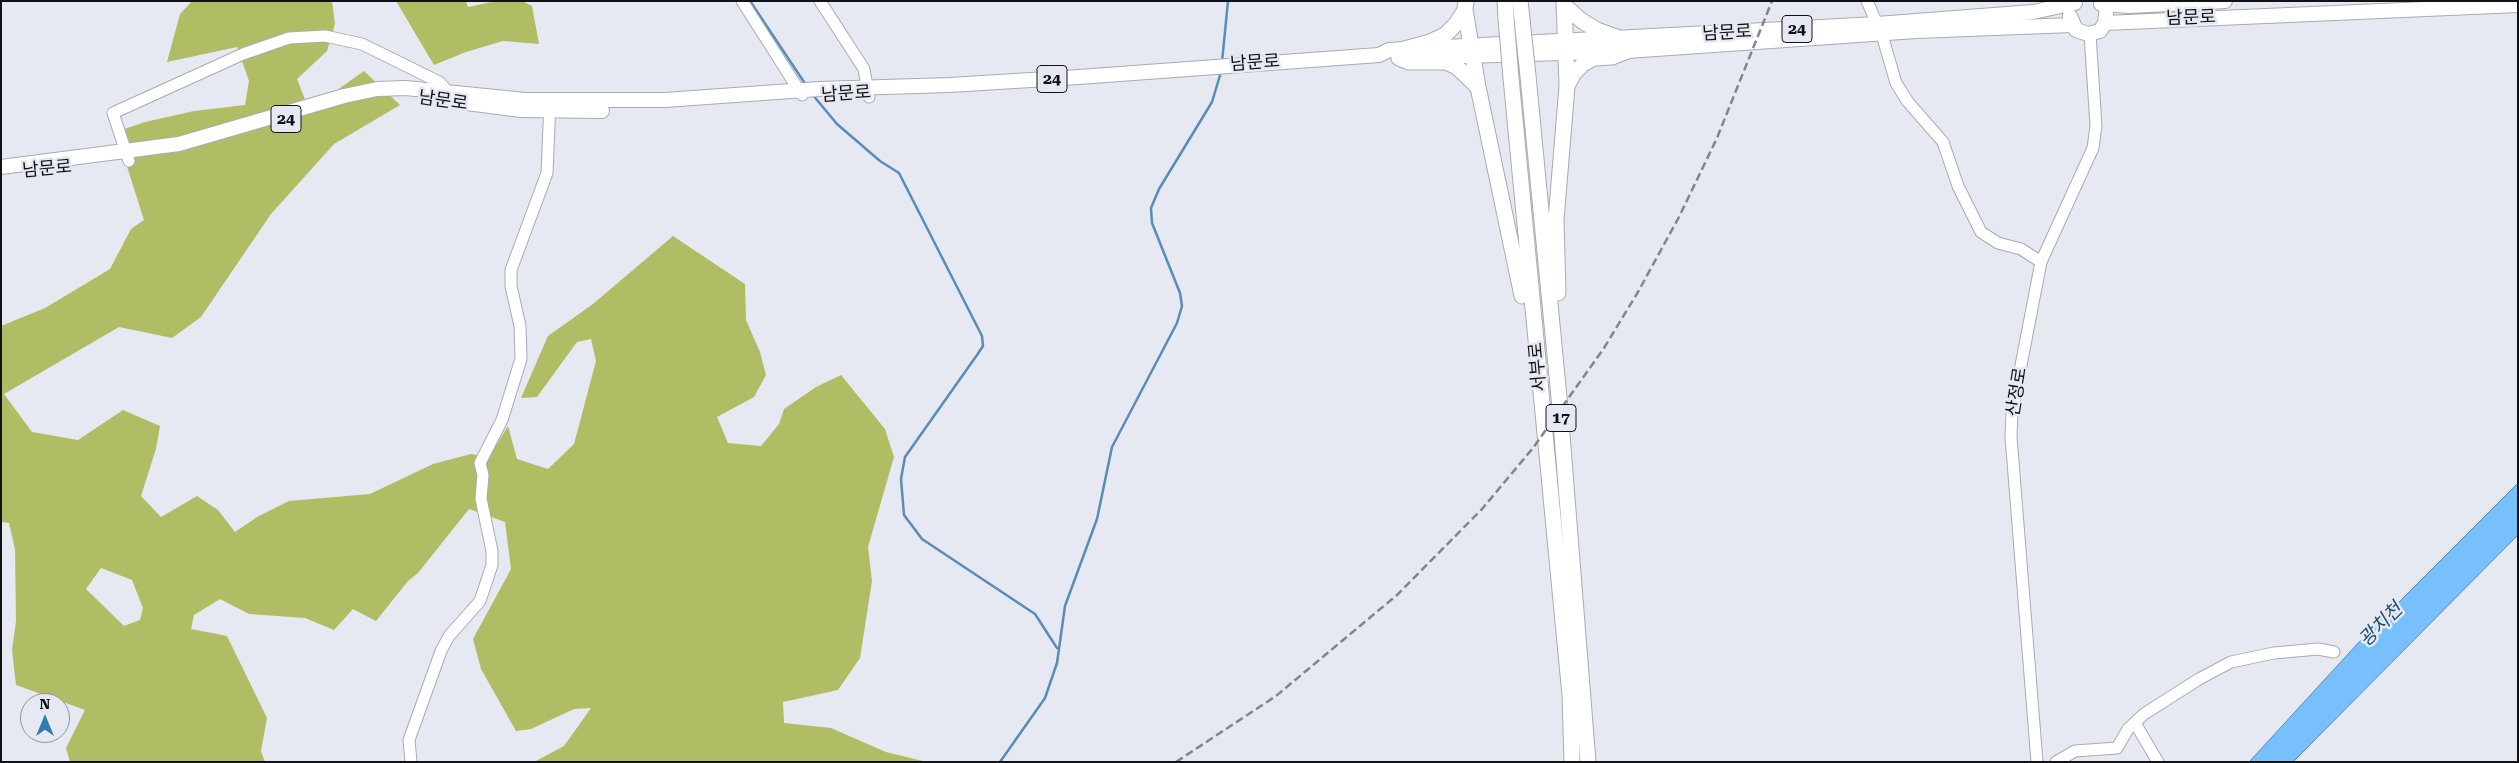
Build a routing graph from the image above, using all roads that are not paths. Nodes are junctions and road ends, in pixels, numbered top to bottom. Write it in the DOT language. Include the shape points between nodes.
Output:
graph roads {
  1 [pos="742,1"];
  2 [pos="820,1"];
  3 [pos="1505,1"];
  4 [pos="1520,1"];
  5 [pos="1867,1"];
  6 [pos="2225,1"];
  7 [pos="2077,2"];
  8 [pos="2100,2"];
  9 [pos="2204,2"];
  10 [pos="1565,3"];
  11 [pos="2518,5"];
  12 [pos="1465,6"];
  13 [pos="2205,17"];
  14 [pos="2105,23"];
  15 [pos="2072,25"];
  16 [pos="1880,29"];
  17 [pos="2090,34"];
  18 [pos="1619,38"];
  19 [pos="1567,46"];
  20 [pos="1472,50"];
  21 [pos="1627,51"];
  22 [pos="1400,54"];
  23 [pos="1567,86"];
  24 [pos="1478,87"];
  25 [pos="869,92"];
  26 [pos="809,93"];
  27 [pos="445,96"];
  28 [pos="550,107"];
  29 [pos="128,156"];
  30 [pos="1,167"];
  31 [pos="1,173"];
  32 [pos="2041,262"];
  33 [pos="1559,397"];
  34 [pos="1541,400"];
  35 [pos="2334,652"];
  36 [pos="2135,723"];
  37 [pos="411,762"];
  38 [pos="1572,762"];
  39 [pos="1588,762"];
  40 [pos="2037,762"];
  41 [pos="2056,762"];
  42 [pos="2158,762"];
  1 -- 26 [label="street"];
  2 -- 25 [label="street" via="864,69"];
  3 -- 34 [label="highway, 서부로 / 17, bridge"];
  4 -- 33 [label="highway, 서부로 / 17, bridge"];
  5 -- 16 [label="street"];
  6 -- 9 [label="main road, 남문로"];
  7 -- 15 [label="main road, 남문로 / 24" via="2070,14"];
  7 -- 16 [label="main road, 남문로 / 24" via="2033,12"];
  8 -- 9 [label="main road, 남문로" via="2130,6"];
  8 -- 14 [label="main road, 남문로" via="2106,14"];
  9 -- 13 [label="main road"];
  10 -- 18 [label="highway" via="1582,21"];
  10 -- 19 [label="highway"];
  11 -- 13 [label="main road, 남문로"];
  12 -- 20 [label="highway"];
  12 -- 22 [label="highway" via="1456,24 1445,35"];
  13 -- 14 [label="main road, 남문로"];
  14 -- 17 [label="main road" via="2100,30"];
  15 -- 16 [label="main road, 남문로 / 24"];
  15 -- 17 [label="main road, 남문로 / 24" via="2082,33"];
  16 -- 18 [label="main road, 남문로 / 24"];
  16 -- 21 [label="main road, 남문로 / 24"];
  16 -- 32 [label="street" via="1896,83 1943,142 1958,186 1981,232 1998,243 2022,249"];
  17 -- 32 [label="street, 산정로" via="2096,126 2093,148"];
  18 -- 19 [label="main road, 남문로 / 24"];
  19 -- 20 [label="main road, 남문로 / 24"];
  19 -- 21 [label="main road, 남문로 / 24"];
  19 -- 23 [label="highway"];
  20 -- 22 [label="main road, 남문로 / 24"];
  20 -- 24 [label="highway"];
  21 -- 23 [label="highway" via="1612,57 1594,58 1583,64"];
  22 -- 24 [label="highway" via="1409,62 1446,62 1457,67"];
  22 -- 25 [label="main road, 남문로 / 24" via="1389,50 1379,54 1231,65 887,86"];
  23 -- 33 [label="highway" via="1556,220"];
  24 -- 34 [label="highway" via="1517,268"];
  25 -- 26 [label="main road, 남문로 / 24"];
  26 -- 28 [label="main road, 남문로 / 24" via="626,110"];
  27 -- 28 [label="main road, 남문로 / 24" via="492,108"];
  27 -- 29 [label="main road, 남문로 / 24" via="390,95 351,101 200,146"];
  27 -- 29 [label="street" via="439,82 362,44 325,36 289,38 243,54 114,113"];
  28 -- 37 [label="street" via="546,172 511,270 511,286 520,326 518,375 502,420 480,463 483,475 481,499 492,565 480,601 449,636 441,651 409,740"];
  29 -- 30 [label="main road, 남문로 / 24"];
  29 -- 31 [label="main road, 남문로 / 24"];
  32 -- 40 [label="street, 산정로" via="2012,412 2011,437"];
  33 -- 39 [label="highway, 서부로 / 17"];
  34 -- 38 [label="highway, 서부로 / 17" via="1570,695"];
  35 -- 36 [label="street" via="2318,649 2274,653 2231,662 2191,684"];
  36 -- 41 [label="street" via="2117,748 2075,751"];
  36 -- 42 [label="street"];
}
